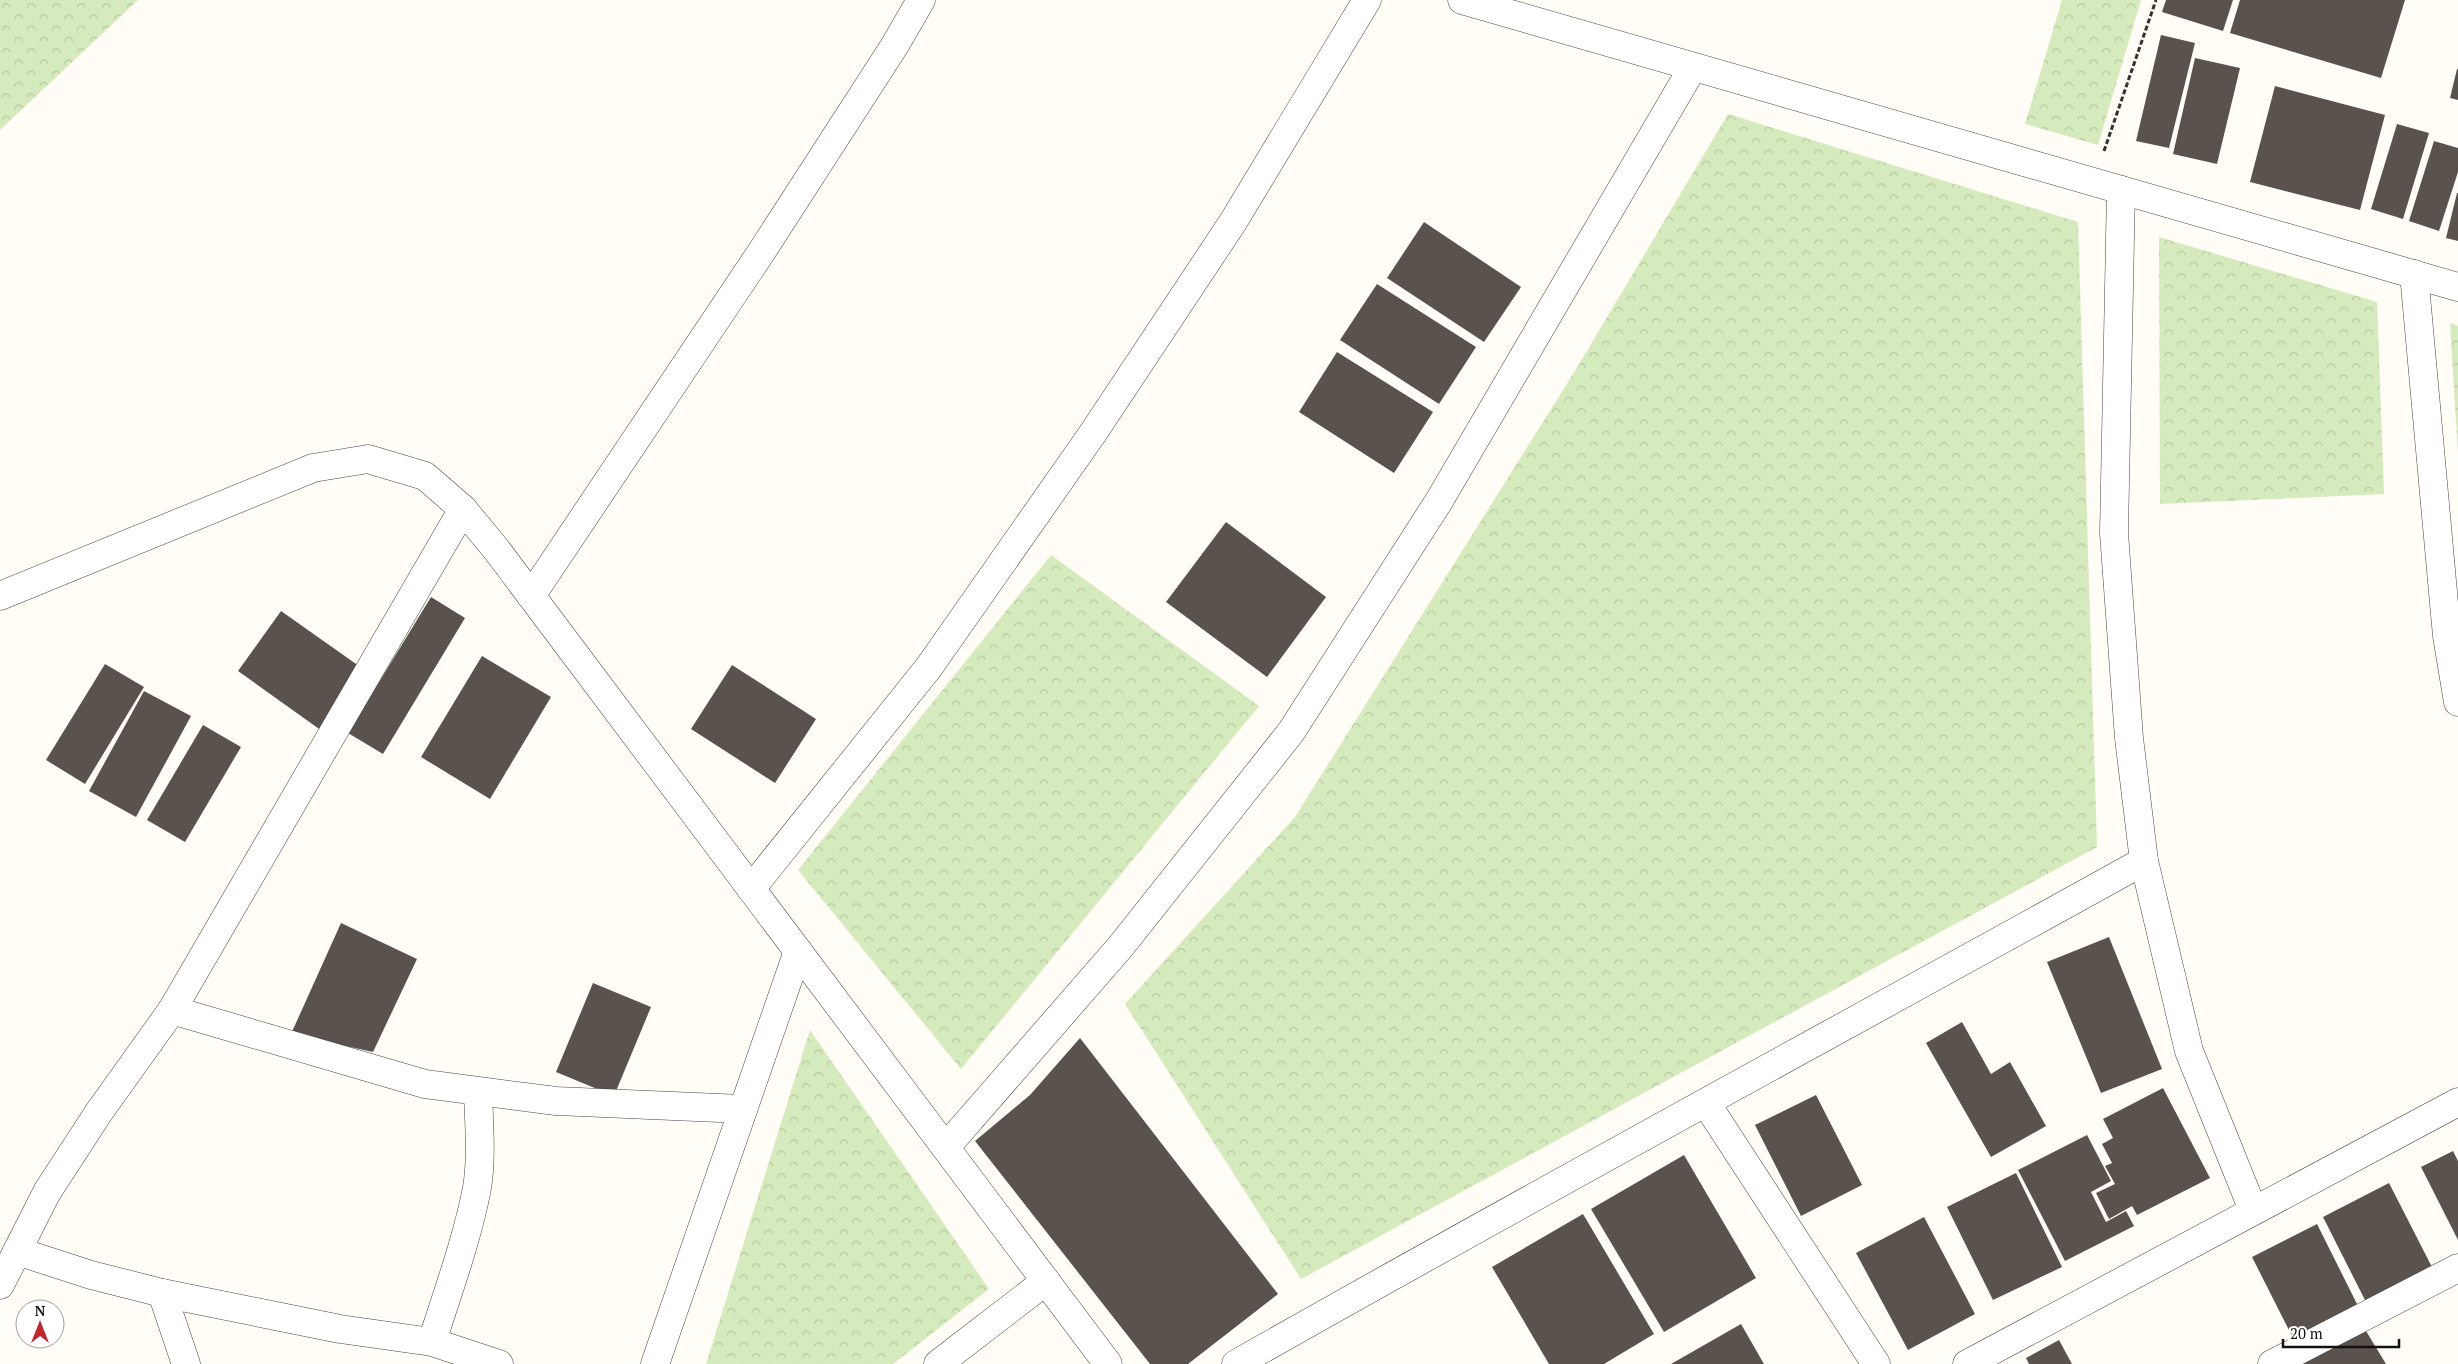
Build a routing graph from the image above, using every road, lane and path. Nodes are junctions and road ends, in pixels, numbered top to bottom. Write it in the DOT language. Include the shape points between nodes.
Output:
graph roads {
  1 [pos="921,0"];
  2 [pos="1367,0"];
  3 [pos="1462,0"];
  4 [pos="2156,0"];
  5 [pos="1693,67"];
  6 [pos="2093,182"];
  7 [pos="2121,190"];
  8 [pos="2414,274"];
  9 [pos="2458,287"];
  10 [pos="463,509"];
  11 [pos="0,596"];
  12 [pos="532,596"];
  13 [pos="2458,702"];
  14 [pos="2144,860"];
  15 [pos="751,890"];
  16 [pos="798,951"];
  17 [pos="172,1010"];
  18 [pos="478,1092"];
  19 [pos="2458,1102"];
  20 [pos="1706,1103"];
  21 [pos="743,1109"];
  22 [pos="946,1147"];
  23 [pos="2253,1210"];
  24 [pos="17,1251"];
  25 [pos="2458,1268"];
  26 [pos="1046,1281"];
  27 [pos="0,1285"];
  28 [pos="162,1293"];
  29 [pos="432,1342"];
  30 [pos="186,1364"];
  31 [pos="499,1364"];
  32 [pos="655,1364"];
  33 [pos="938,1364"];
  34 [pos="1108,1364"];
  35 [pos="1236,1364"];
  36 [pos="1876,1364"];
  37 [pos="1967,1364"];
  38 [pos="2272,1364"];
  1 -- 12 [label="street" via="762,251"];
  2 -- 15 [label="street" via="1233,222 1093,433 929,667"];
  3 -- 5 [label="street"];
  4 -- 6 [label="path"];
  5 -- 6 [label="street"];
  5 -- 22 [label="street" via="1439,500 1290,732 1121,946"];
  6 -- 7 [label="street"];
  7 -- 8 [label="street"];
  7 -- 14 [label="street" via="2114,533 2129,738"];
  8 -- 9 [label="street"];
  8 -- 13 [label="street" via="2447,636"];
  10 -- 11 [label="street" via="425,476 368,459 313,468"];
  10 -- 12 [label="street"];
  10 -- 17 [label="street"];
  12 -- 15 [label="street"];
  14 -- 20 [label="street"];
  14 -- 23 [label="street" via="2189,1051"];
  15 -- 16 [label="street"];
  16 -- 21 [label="street"];
  16 -- 22 [label="street"];
  17 -- 18 [label="street" via="425,1084"];
  17 -- 24 [label="street" via="99,1112 58,1176"];
  18 -- 21 [label="street" via="556,1101"];
  18 -- 29 [label="street" via="480,1145 477,1186 467,1230"];
  19 -- 23 [label="street"];
  20 -- 35 [label="street"];
  20 -- 36 [label="street"];
  21 -- 32 [label="street"];
  22 -- 26 [label="street"];
  23 -- 37 [label="street"];
  24 -- 27 [label="street"];
  24 -- 28 [label="street" via="90,1275"];
  25 -- 38 [label="street"];
  26 -- 33 [label="street"];
  26 -- 34 [label="street"];
  28 -- 29 [label="street" via="311,1324"];
  28 -- 30 [label="street"];
  29 -- 31 [label="street"];
}
